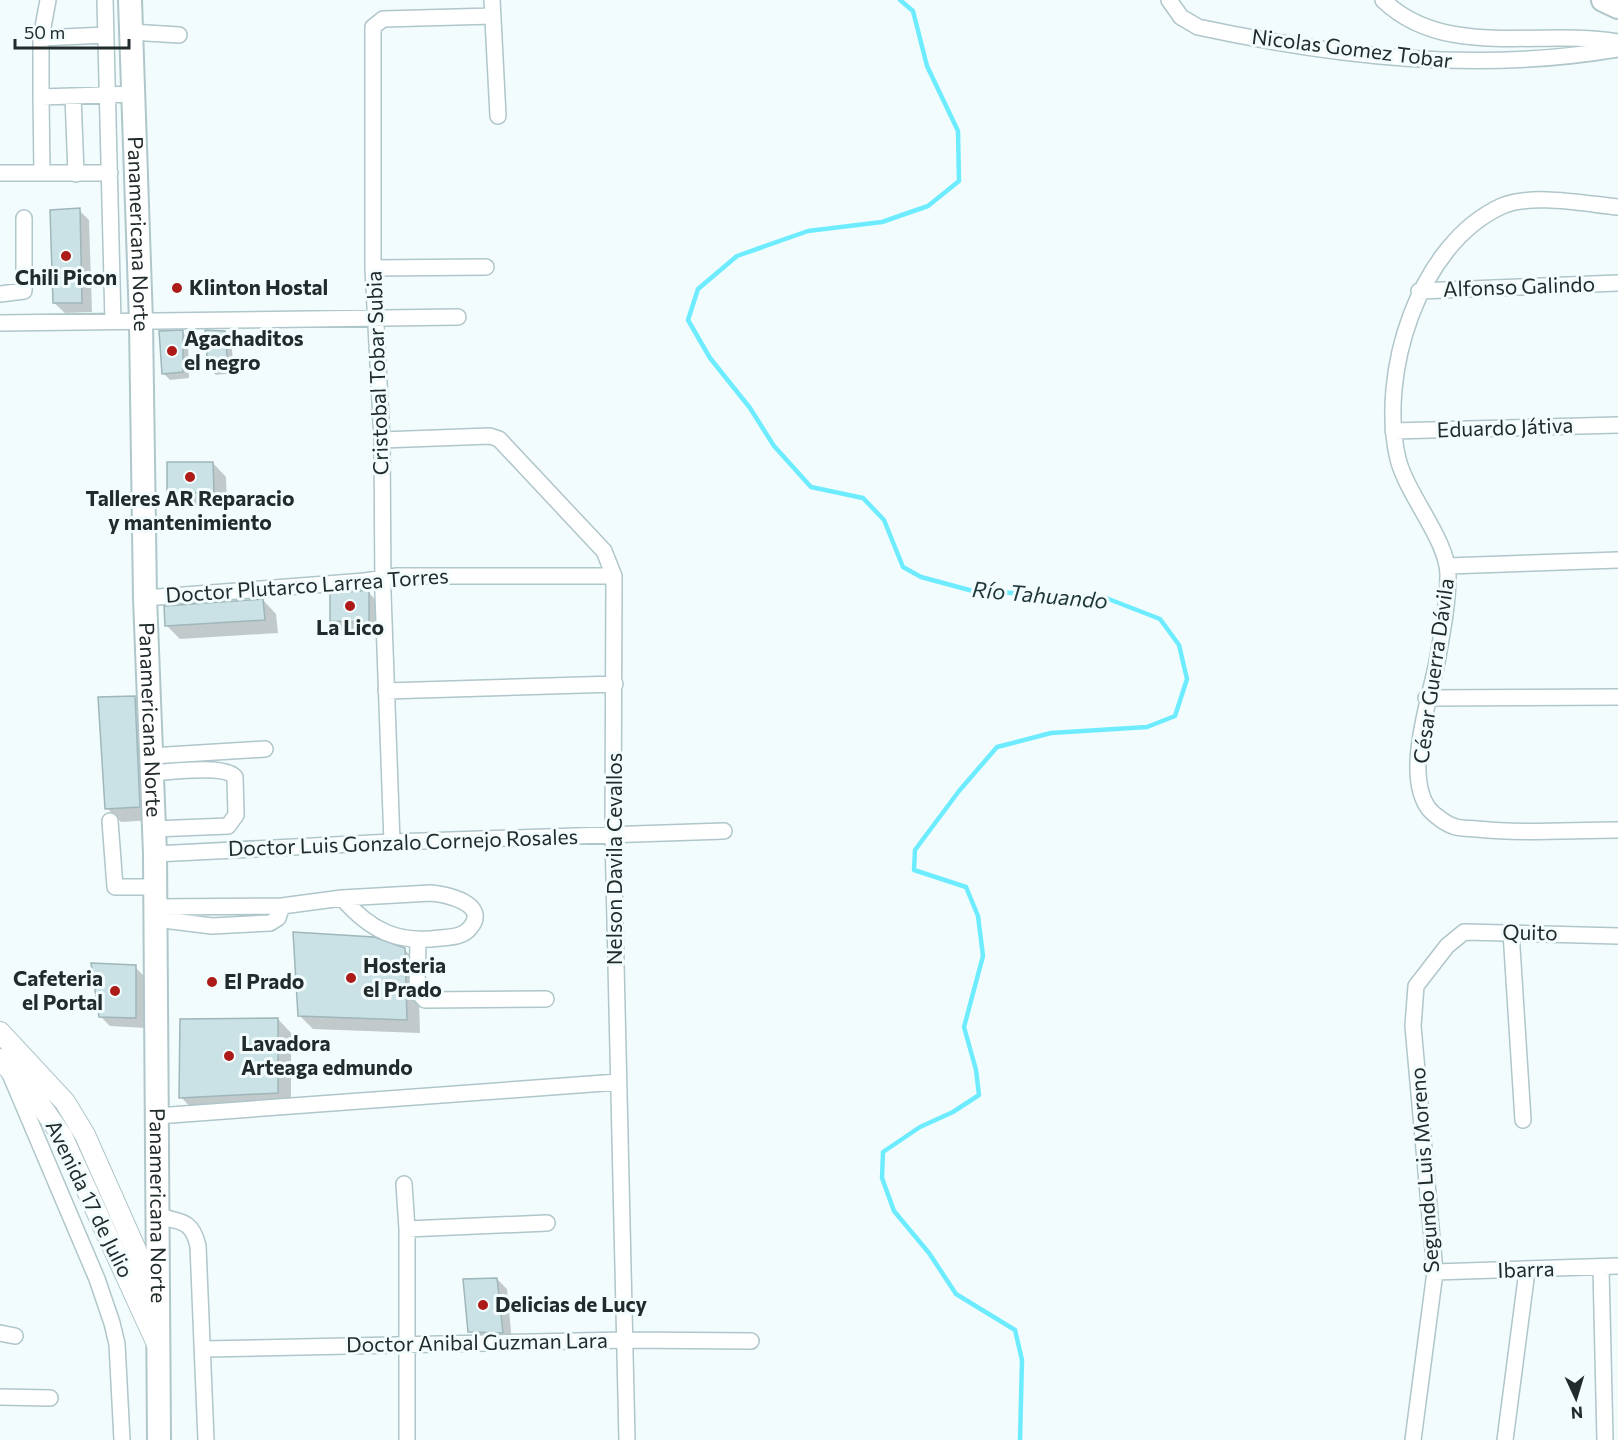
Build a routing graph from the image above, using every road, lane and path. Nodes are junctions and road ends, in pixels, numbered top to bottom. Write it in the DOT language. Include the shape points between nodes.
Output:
graph roads {
  1 [pos="48,0"];
  2 [pos="105,0"];
  3 [pos="130,0"];
  4 [pos="492,0"];
  5 [pos="1169,0"];
  6 [pos="1383,0"];
  7 [pos="1603,0"];
  8 [pos="1618,7"];
  9 [pos="492,16"];
  10 [pos="131,32"];
  11 [pos="106,35"];
  12 [pos="179,35"];
  13 [pos="41,38"];
  14 [pos="1618,42"];
  15 [pos="1618,49"];
  16 [pos="134,94"];
  17 [pos="108,95"];
  18 [pos="73,96"];
  19 [pos="41,97"];
  20 [pos="498,116"];
  21 [pos="0,173"];
  22 [pos="42,173"];
  23 [pos="110,173"];
  24 [pos="76,174"];
  25 [pos="1618,207"];
  26 [pos="24,218"];
  27 [pos="486,267"];
  28 [pos="373,268"];
  29 [pos="1618,283"];
  30 [pos="1419,291"];
  31 [pos="0,294"];
  32 [pos="375,317"];
  33 [pos="458,317"];
  34 [pos="113,322"];
  35 [pos="141,322"];
  36 [pos="0,323"];
  37 [pos="1618,425"];
  38 [pos="1393,431"];
  39 [pos="382,440"];
  40 [pos="1618,560"];
  41 [pos="1448,566"];
  42 [pos="614,576"];
  43 [pos="382,577"];
  44 [pos="145,598"];
  45 [pos="615,684"];
  46 [pos="386,691"];
  47 [pos="1618,697"];
  48 [pos="1426,698"];
  49 [pos="266,749"];
  50 [pos="151,765"];
  51 [pos="110,821"];
  52 [pos="154,829"];
  53 [pos="1618,830"];
  54 [pos="724,831"];
  55 [pos="613,834"];
  56 [pos="392,842"];
  57 [pos="155,854"];
  58 [pos="342,897"];
  59 [pos="154,904"];
  60 [pos="1511,932"];
  61 [pos="1618,936"];
  62 [pos="417,941"];
  63 [pos="1447,946"];
  64 [pos="546,999"];
  65 [pos="0,1032"];
  66 [pos="22,1052"];
  67 [pos="4,1063"];
  68 [pos="618,1082"];
  69 [pos="157,1116"];
  70 [pos="1523,1120"];
  71 [pos="404,1184"];
  72 [pos="158,1216"];
  73 [pos="547,1222"];
  74 [pos="407,1229"];
  75 [pos="1618,1266"];
  76 [pos="1601,1268"];
  77 [pos="1527,1271"];
  78 [pos="1435,1272"];
  79 [pos="159,1302"];
  80 [pos="625,1340"];
  81 [pos="751,1341"];
  82 [pos="408,1344"];
  83 [pos="204,1349"];
  84 [pos="160,1350"];
  85 [pos="0,1397"];
  86 [pos="50,1398"];
  87 [pos="122,1440"];
  88 [pos="159,1440"];
  89 [pos="206,1440"];
  90 [pos="407,1440"];
  91 [pos="627,1440"];
  92 [pos="1413,1440"];
  93 [pos="1505,1440"];
  94 [pos="1605,1440"];
  1 -- 13 [label="street"];
  2 -- 11 [label="street"];
  3 -- 10 [label="highway, Panamericana Norte"];
  4 -- 9 [label="street"];
  5 -- 15 [label="street, Nicolas Gomez Tobar" via="1182,17 1198,27 1392,58 1514,60"];
  6 -- 14 [label="street" via="1420,26 1445,35 1562,36"];
  7 -- 8 [label="highway"];
  9 -- 20 [label="street"];
  9 -- 28 [label="street, Cristobal Tobar Subia" via="383,19 373,27"];
  10 -- 12 [label="street"];
  10 -- 16 [label="highway, Panamericana Norte"];
  11 -- 13 [label="street"];
  11 -- 17 [label="street"];
  13 -- 19 [label="street"];
  16 -- 17 [label="street"];
  16 -- 35 [label="highway, Panamericana Norte"];
  17 -- 18 [label="street"];
  17 -- 23 [label="street"];
  18 -- 19 [label="street"];
  18 -- 24 [label="street"];
  19 -- 22 [label="street"];
  21 -- 22 [label="street"];
  22 -- 24 [label="street"];
  23 -- 24 [label="street"];
  23 -- 34 [label="street"];
  25 -- 30 [label="street, César Guerra Dávila" via="1555,201 1503,206 1455,239"];
  26 -- 31 [label="street" via="24,291"];
  27 -- 28 [label="street"];
  28 -- 32 [label="street, Cristobal Tobar Subia"];
  29 -- 30 [label="street, Alfonso Galindo"];
  30 -- 38 [label="street, César Guerra Dávila" via="1401,350"];
  32 -- 33 [label="street"];
  32 -- 35 [label="street"];
  32 -- 39 [label="street, Cristobal Tobar Subia"];
  34 -- 35 [label="street"];
  34 -- 36 [label="street"];
  35 -- 44 [label="highway, Panamericana Norte"];
  37 -- 38 [label="street, Eduardo Játiva"];
  38 -- 41 [label="street, César Guerra Dávila" via="1398,461"];
  39 -- 42 [label="street, Nelson Davila Cevallos" via="490,436 499,439 604,551"];
  39 -- 43 [label="street, Cristobal Tobar Subia"];
  40 -- 41 [label="street"];
  41 -- 48 [label="street, César Guerra Dávila" via="1448,598 1437,663"];
  42 -- 43 [label="street, Doctor Plutarco Larrea Torres"];
  42 -- 45 [label="street, Nelson Davila Cevallos"];
  43 -- 44 [label="street, Doctor Plutarco Larrea Torres"];
  43 -- 46 [label="street, Cristobal Tobar Subia"];
  44 -- 50 [label="highway, Panamericana Norte"];
  45 -- 46 [label="street"];
  45 -- 55 [label="street, Nelson Davila Cevallos"];
  46 -- 56 [label="street, Cristobal Tobar Subia"];
  47 -- 48 [label="street"];
  48 -- 53 [label="street, César Guerra Dávila" via="1419,745 1419,784 1429,809 1453,826 1498,831"];
  49 -- 50 [label="street"];
  50 -- 52 [label="highway, Panamericana Norte"];
  50 -- 52 [label="street" via="228,772 235,777 236,815 228,826"];
  51 -- 59 [label="street" via="115,887"];
  52 -- 57 [label="highway, Panamericana Norte"];
  54 -- 55 [label="street, Doctor Luis Gonzalo Cornejo Rosales"];
  55 -- 56 [label="street, Doctor Luis Gonzalo Cornejo Rosales"];
  55 -- 68 [label="street, Nelson Davila Cevallos"];
  56 -- 57 [label="street, Doctor Luis Gonzalo Cornejo Rosales"];
  57 -- 59 [label="highway, Panamericana Norte"];
  58 -- 59 [label="street" via="282,906 278,918 270,922 212,926"];
  58 -- 62 [label="street" via="375,928"];
  58 -- 62 [label="street" via="444,894 466,902 472,909 474,920 460,935"];
  59 -- 69 [label="highway, Panamericana Norte"];
  60 -- 61 [label="street, Quito"];
  60 -- 63 [label="street, Quito" via="1464,932"];
  60 -- 70 [label="street"];
  62 -- 64 [label="street" via="417,991 425,999"];
  63 -- 78 [label="street, Segundo Luis Moreno" via="1416,986 1413,1026"];
  65 -- 66 [label="main road, Avenida 17 de Julio"];
  66 -- 67 [label="main road"];
  66 -- 79 [label="main road, Avenida 17 de Julio" via="65,1102 85,1135"];
  67 -- 84 [label="main road, Avenida 17 de Julio" via="38,1100 62,1136"];
  67 -- 87 [label="street" via="97,1279 112,1323 117,1344"];
  68 -- 69 [label="street"];
  68 -- 80 [label="street, Nelson Davila Cevallos"];
  69 -- 72 [label="highway, Panamericana Norte"];
  71 -- 74 [label="street"];
  72 -- 79 [label="highway, Panamericana Norte"];
  72 -- 83 [label="street" via="188,1224 195,1232"];
  73 -- 74 [label="street"];
  74 -- 82 [label="street"];
  75 -- 76 [label="street, Ibarra"];
  76 -- 77 [label="street, Ibarra"];
  76 -- 94 [label="street"];
  77 -- 78 [label="street, Ibarra"];
  77 -- 93 [label="street"];
  78 -- 92 [label="street, Segundo Luis Moreno"];
  79 -- 84 [label="highway, Panamericana Norte"];
  80 -- 81 [label="street, Doctor Anibal Guzman Lara"];
  80 -- 82 [label="street, Doctor Anibal Guzman Lara"];
  80 -- 91 [label="street, Nelson Davila Cevallos"];
  82 -- 83 [label="street, Doctor Anibal Guzman Lara"];
  82 -- 90 [label="street"];
  83 -- 89 [label="street"];
  84 -- 88 [label="highway, Panamericana Norte"];
  85 -- 86 [label="street"];
}
